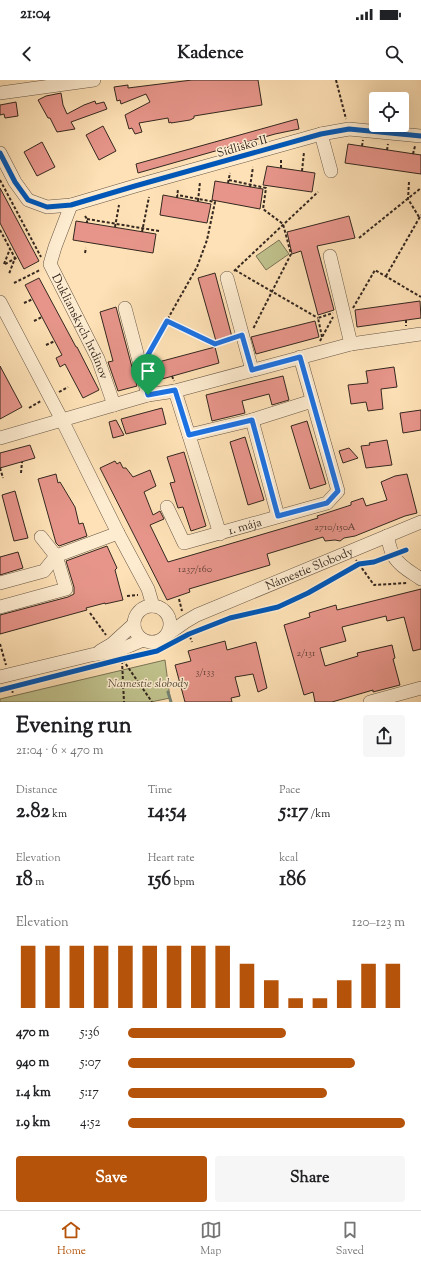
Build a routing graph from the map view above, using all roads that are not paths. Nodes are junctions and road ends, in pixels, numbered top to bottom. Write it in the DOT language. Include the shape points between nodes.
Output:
graph roads {
  1 [pos="94,80"];
  2 [pos="74,81"];
  3 [pos="0,92"];
  4 [pos="321,134"];
  5 [pos="418,139"];
  6 [pos="0,153"];
  7 [pos="331,171"];
  8 [pos="71,205"];
  9 [pos="330,256"];
  10 [pos="231,274"];
  11 [pos="0,302"];
  12 [pos="125,308"];
  13 [pos="421,334"];
  14 [pos="351,344"];
  15 [pos="300,357"];
  16 [pos="252,370"];
  17 [pos="175,390"];
  18 [pos="148,395"];
  19 [pos="312,401"];
  20 [pos="114,405"];
  21 [pos="62,420"];
  22 [pos="252,420"];
  23 [pos="189,435"];
  24 [pos="0,438"];
  25 [pos="167,507"];
  26 [pos="278,516"];
  27 [pos="421,522"];
  28 [pos="118,533"];
  29 [pos="220,534"];
  30 [pos="387,536"];
  31 [pos="40,537"];
  32 [pos="56,556"];
  33 [pos="140,575"];
  34 [pos="421,579"];
  35 [pos="0,582"];
  36 [pos="153,606"];
  37 [pos="0,607"];
  38 [pos="166,613"];
  39 [pos="197,615"];
  40 [pos="136,619"];
  41 [pos="168,634"];
  42 [pos="143,640"];
  43 [pos="91,655"];
  44 [pos="4,674"];
  45 [pos="421,688"];
  46 [pos="372,702"];
  1 -- 2 [label="street"];
  2 -- 3 [label="street"];
  4 -- 5 [label="street, Sídlisko II" via="349,129"];
  4 -- 7 [label="street"];
  4 -- 8 [label="street, Sídlisko II"];
  6 -- 8 [label="street" via="28,200 47,207"];
  8 -- 20 [label="street, Duklianskych hrdinov" via="48,265 98,359"];
  9 -- 14 [label="street"];
  10 -- 16 [label="street"];
  11 -- 21 [label="street"];
  12 -- 18 [label="street"];
  13 -- 14 [label="street"];
  14 -- 15 [label="street"];
  15 -- 16 [label="street"];
  15 -- 19 [label="street, 1. mája"];
  16 -- 17 [label="street"];
  17 -- 18 [label="street"];
  17 -- 23 [label="street, 1. mája"];
  18 -- 20 [label="street"];
  19 -- 22 [label="street"];
  19 -- 26 [label="street, 1. mája" via="338,491 327,503"];
  20 -- 21 [label="street"];
  21 -- 24 [label="street"];
  21 -- 28 [label="street"];
  22 -- 23 [label="street"];
  22 -- 26 [label="street"];
  23 -- 29 [label="street, 1. mája"];
  25 -- 29 [label="street, 1. mája" via="184,543"];
  26 -- 29 [label="street, 1. mája"];
  27 -- 30 [label="street, Námestie Slobody"];
  28 -- 32 [label="street"];
  28 -- 33 [label="street"];
  30 -- 34 [label="street" via="396,559 404,568"];
  30 -- 39 [label="street, Námestie Slobody"];
  31 -- 32 [label="street"];
  32 -- 35 [label="street" via="44,571"];
  32 -- 37 [label="street" via="66,589"];
  33 -- 36 [label="street"];
  33 -- 40 [label="street" via="142,598"];
  36 -- 38 [label="street"];
  36 -- 40 [label="street" via="142,609"];
  38 -- 39 [label="street"];
  38 -- 41 [label="street" via="171,623"];
  39 -- 41 [label="street, Námestie Slobody"];
  40 -- 42 [label="street" via="136,634"];
  40 -- 43 [label="street" via="112,644"];
  41 -- 42 [label="street" via="159,641"];
  42 -- 43 [label="street" via="117,651"];
  43 -- 44 [label="street"];
  45 -- 46 [label="street"];
}
